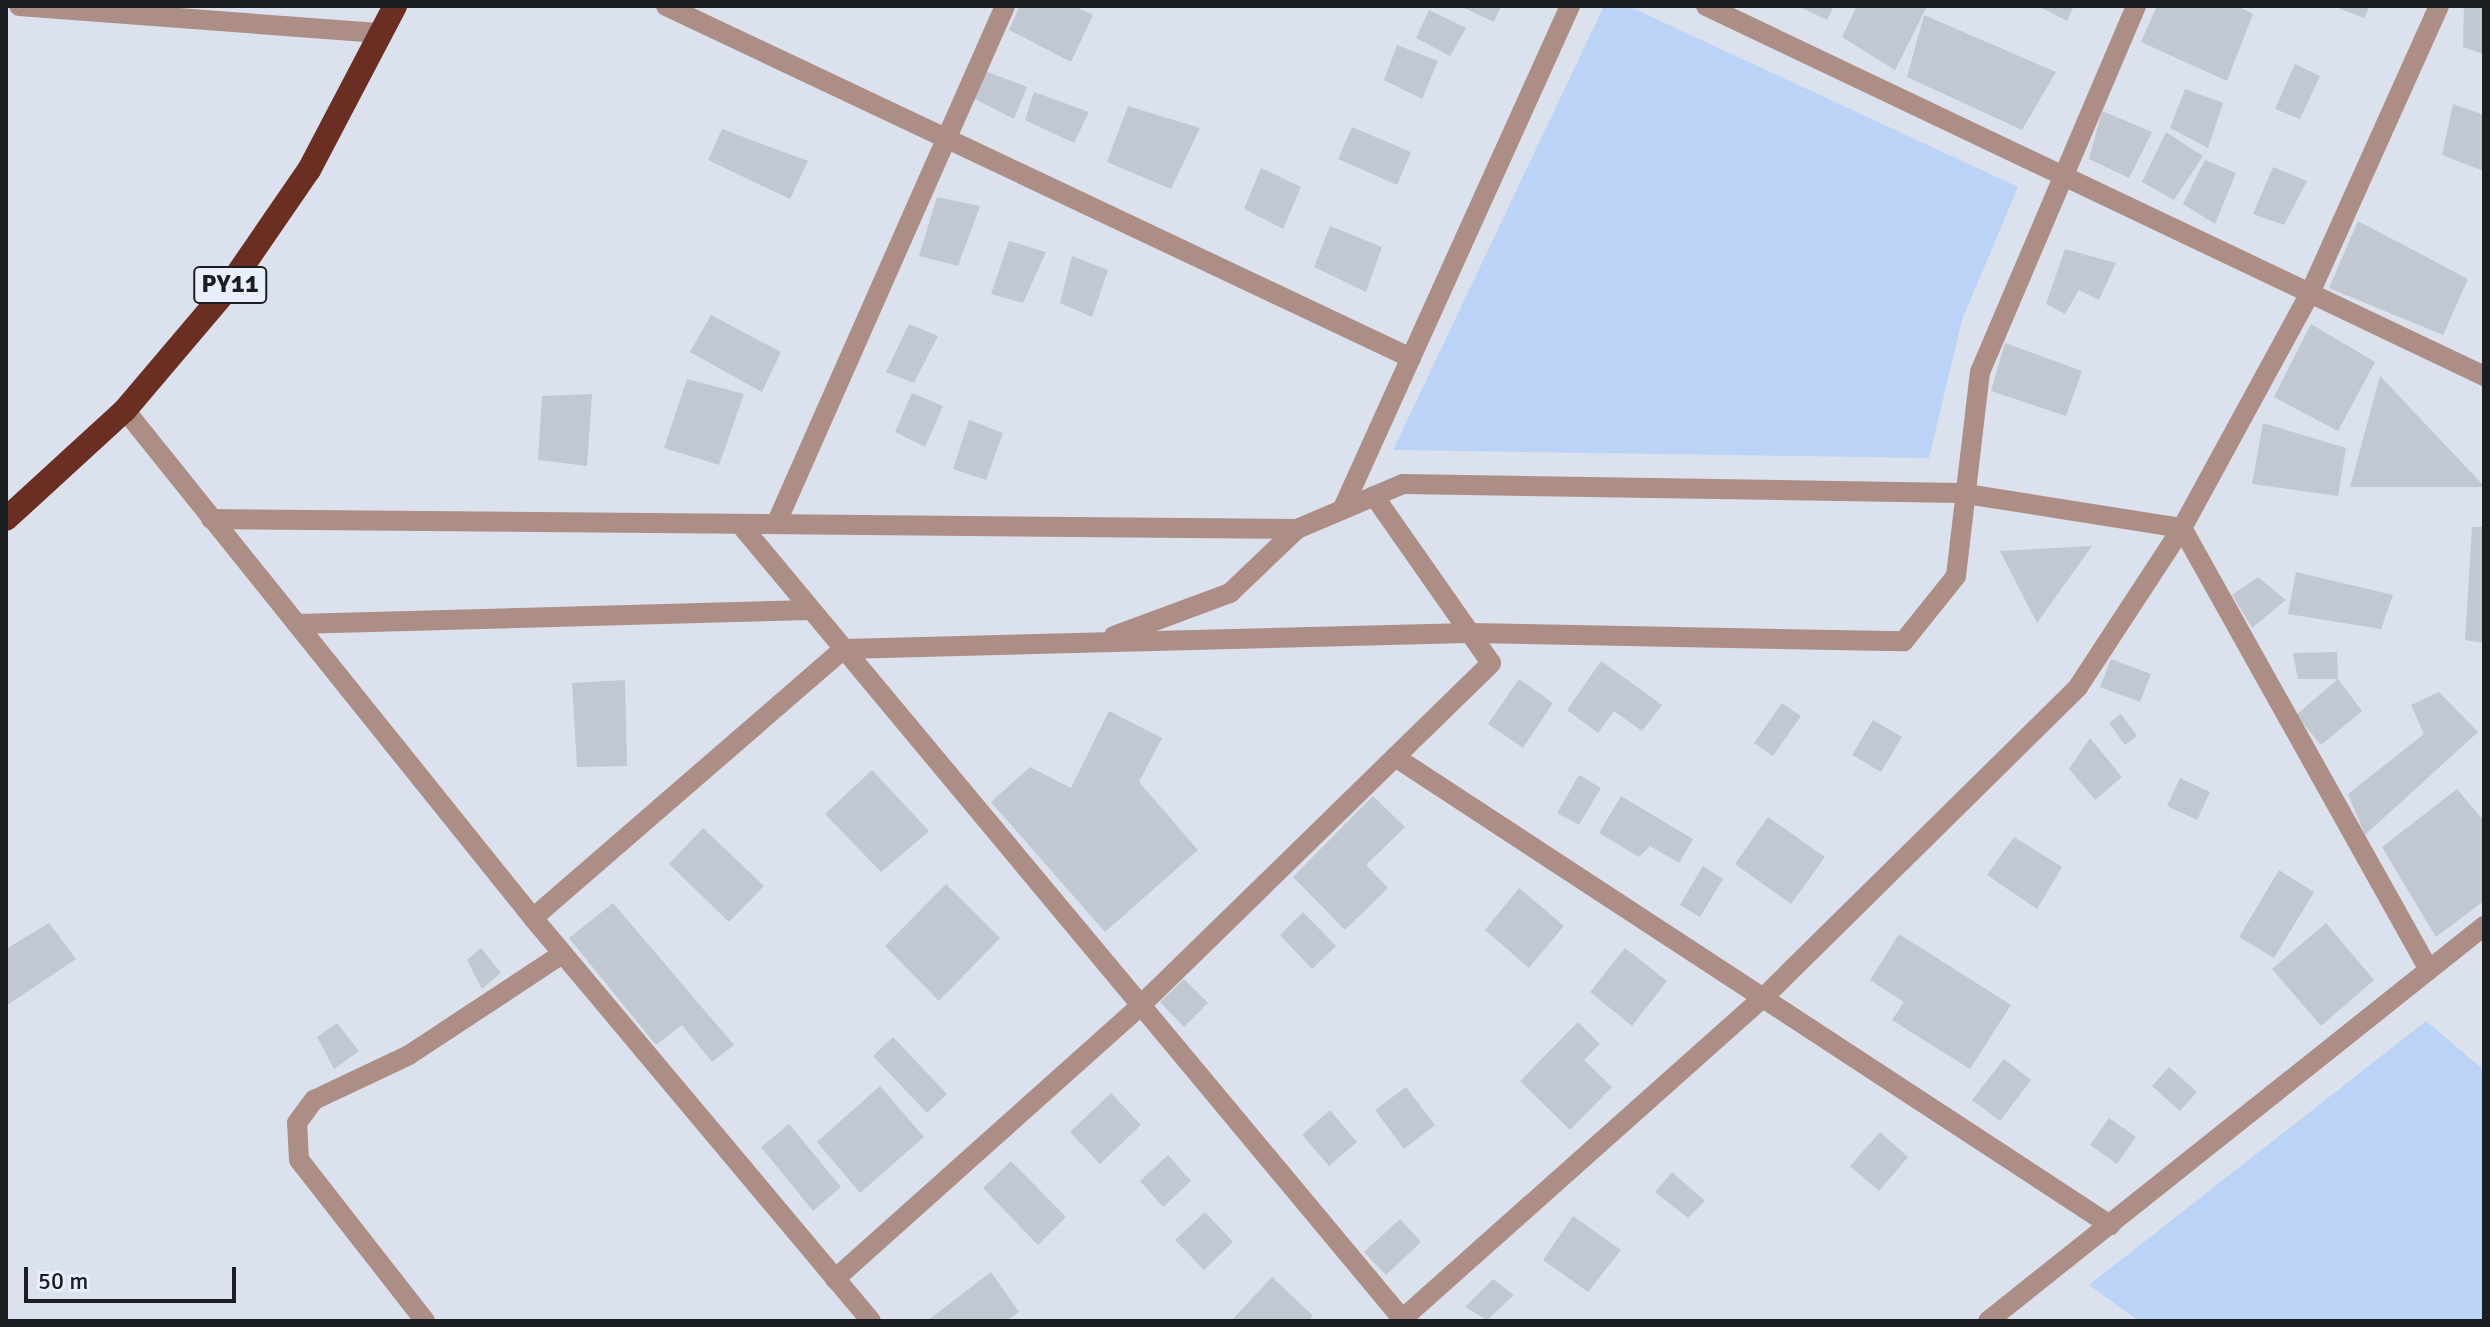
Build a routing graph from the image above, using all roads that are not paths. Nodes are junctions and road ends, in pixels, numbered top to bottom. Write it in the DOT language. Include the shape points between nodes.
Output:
graph roads {
  1 [pos="19,6"];
  2 [pos="395,6"];
  3 [pos="666,6"];
  4 [pos="1005,6"];
  5 [pos="1570,6"];
  6 [pos="1706,6"];
  7 [pos="2136,6"];
  8 [pos="2439,6"];
  9 [pos="382,33"];
  10 [pos="947,138"];
  11 [pos="2062,175"];
  12 [pos="2310,293"];
  13 [pos="1411,358"];
  14 [pos="2484,376"];
  15 [pos="125,410"];
  16 [pos="1960,493"];
  17 [pos="1374,496"];
  18 [pos="1342,510"];
  19 [pos="6,519"];
  20 [pos="211,519"];
  21 [pos="740,524"];
  22 [pos="776,524"];
  23 [pos="2182,528"];
  24 [pos="1297,529"];
  25 [pos="811,610"];
  26 [pos="297,624"];
  27 [pos="1469,633"];
  28 [pos="1099,642"];
  29 [pos="844,649"];
  30 [pos="1395,757"];
  31 [pos="533,918"];
  32 [pos="2484,926"];
  33 [pos="562,954"];
  34 [pos="2429,970"];
  35 [pos="1767,994"];
  36 [pos="1141,1005"];
  37 [pos="2110,1225"];
  38 [pos="835,1279"];
  39 [pos="1402,1320"];
  40 [pos="425,1321"];
  41 [pos="871,1321"];
  42 [pos="1988,1321"];
  1 -- 9 [label="street"];
  2 -- 9 [label="highway, PY11"];
  3 -- 10 [label="street"];
  4 -- 10 [label="street"];
  5 -- 13 [label="street"];
  6 -- 11 [label="street"];
  7 -- 11 [label="street"];
  8 -- 12 [label="street"];
  9 -- 15 [label="highway, PY11" via="309,170 225,292"];
  10 -- 13 [label="street"];
  10 -- 22 [label="street"];
  11 -- 12 [label="street"];
  11 -- 16 [label="street" via="1980,372"];
  12 -- 14 [label="street"];
  12 -- 23 [label="street"];
  13 -- 18 [label="street"];
  15 -- 19 [label="highway, PY11"];
  15 -- 20 [label="street"];
  16 -- 17 [label="street" via="1403,484"];
  16 -- 23 [label="street"];
  16 -- 27 [label="street" via="1956,576 1904,641"];
  17 -- 18 [label="street"];
  17 -- 27 [label="street"];
  18 -- 24 [label="street"];
  20 -- 21 [label="street"];
  20 -- 26 [label="street"];
  21 -- 22 [label="street"];
  21 -- 25 [label="street"];
  22 -- 24 [label="street"];
  23 -- 34 [label="street"];
  23 -- 35 [label="street" via="2078,687"];
  24 -- 28 [label="street" via="1230,593"];
  25 -- 26 [label="street"];
  25 -- 29 [label="street"];
  26 -- 31 [label="street"];
  27 -- 28 [label="street"];
  27 -- 30 [label="street" via="1491,663"];
  28 -- 29 [label="street"];
  29 -- 31 [label="street"];
  29 -- 36 [label="street"];
  30 -- 35 [label="street"];
  30 -- 36 [label="street"];
  31 -- 33 [label="street"];
  32 -- 34 [label="street"];
  33 -- 38 [label="street"];
  33 -- 40 [label="street" via="409,1055 314,1100 297,1123 299,1160"];
  34 -- 37 [label="street"];
  35 -- 37 [label="street"];
  35 -- 39 [label="street"];
  36 -- 38 [label="street"];
  36 -- 39 [label="street"];
  37 -- 42 [label="street"];
  38 -- 41 [label="street"];
}
